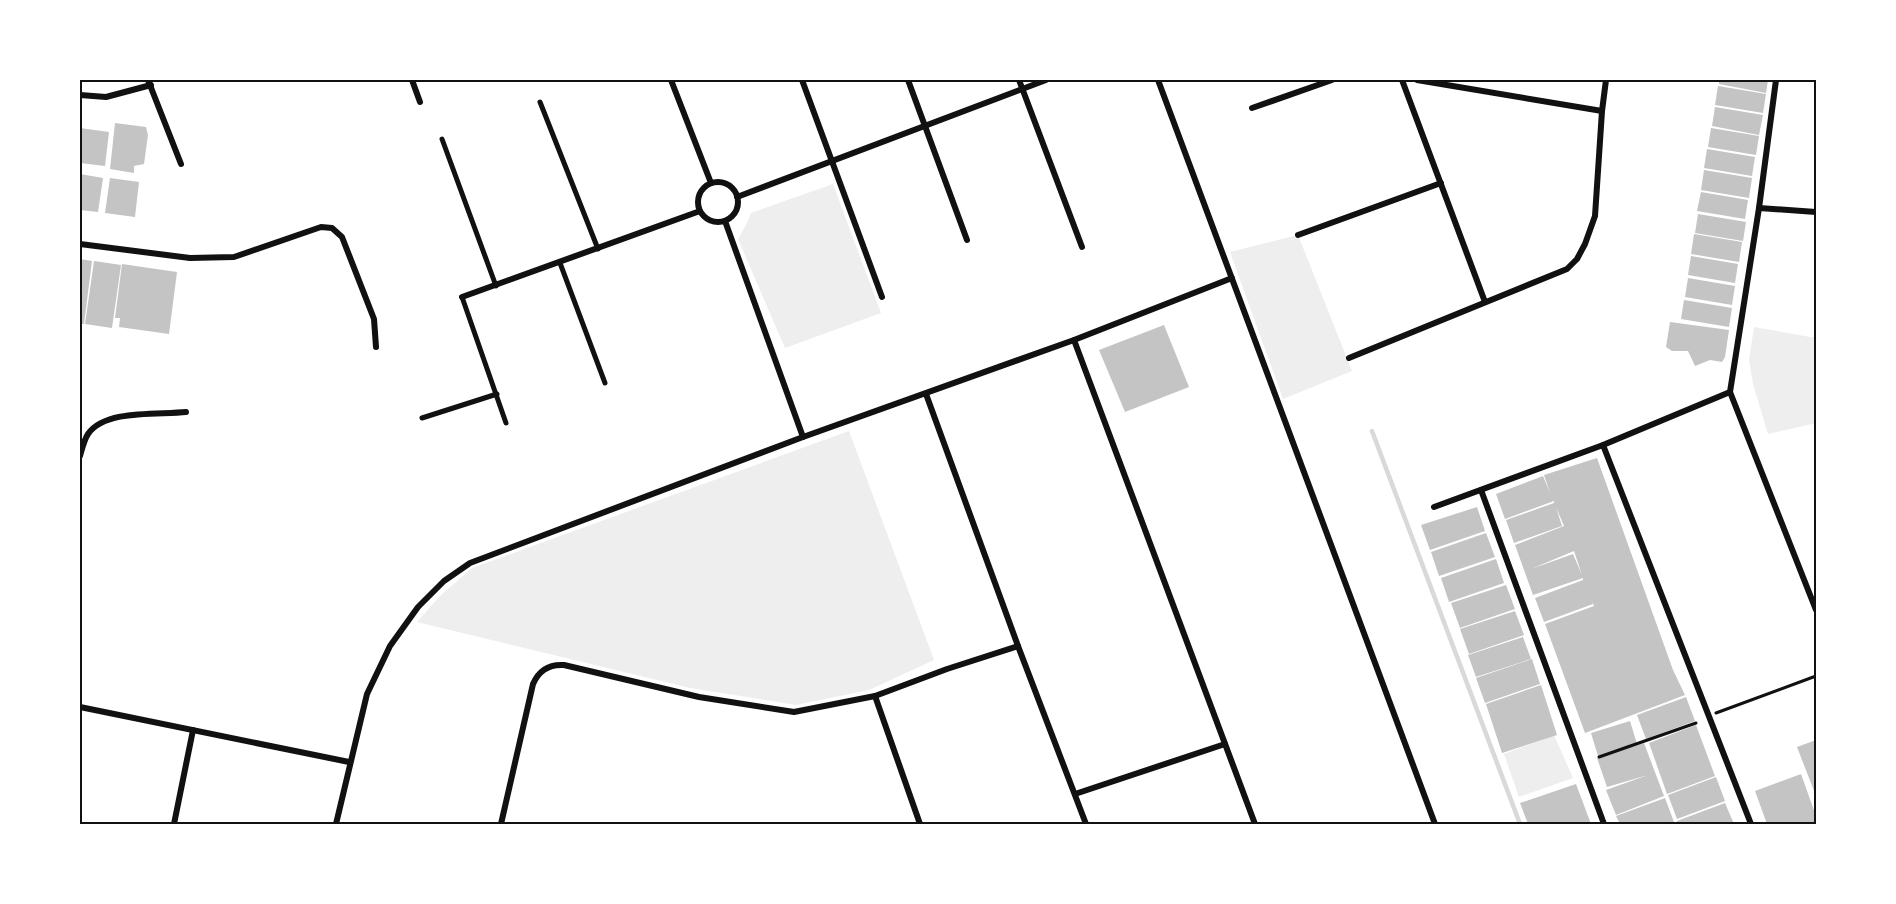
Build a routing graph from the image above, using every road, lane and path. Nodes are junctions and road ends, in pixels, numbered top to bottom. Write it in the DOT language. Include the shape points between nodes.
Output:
graph roads {
  1 [pos="412,80"];
  2 [pos="671,80"];
  3 [pos="802,80"];
  4 [pos="908,80"];
  5 [pos="1019,80"];
  6 [pos="1046,80"];
  7 [pos="1158,80"];
  8 [pos="1332,80"];
  9 [pos="1402,80"];
  10 [pos="1417,80"];
  11 [pos="1606,80"];
  12 [pos="1776,80"];
  13 [pos="150,82"];
  14 [pos="1023,88"];
  15 [pos="80,95"];
  16 [pos="420,102"];
  17 [pos="540,102"];
  18 [pos="1252,108"];
  19 [pos="1602,111"];
  20 [pos="925,126"];
  21 [pos="442,139"];
  22 [pos="832,161"];
  23 [pos="181,164"];
  24 [pos="711,183"];
  25 [pos="1441,183"];
  26 [pos="737,197"];
  27 [pos="1759,208"];
  28 [pos="700,211"];
  29 [pos="1816,212"];
  30 [pos="725,221"];
  31 [pos="1298,235"];
  32 [pos="967,240"];
  33 [pos="80,244"];
  34 [pos="1082,247"];
  35 [pos="598,249"];
  36 [pos="560,263"];
  37 [pos="1232,278"];
  38 [pos="496,286"];
  39 [pos="462,297"];
  40 [pos="882,297"];
  41 [pos="1485,302"];
  42 [pos="1074,340"];
  43 [pos="376,347"];
  44 [pos="1349,358"];
  45 [pos="605,383"];
  46 [pos="1730,392"];
  47 [pos="497,394"];
  48 [pos="926,394"];
  49 [pos="186,412"];
  50 [pos="422,418"];
  51 [pos="506,423"];
  52 [pos="803,437"];
  53 [pos="1604,445"];
  54 [pos="80,456"];
  55 [pos="1481,490"];
  56 [pos="1434,507"];
  57 [pos="1816,610"];
  58 [pos="1018,646"];
  59 [pos="1816,676"];
  60 [pos="875,696"];
  61 [pos="80,707"];
  62 [pos="1709,716"];
  63 [pos="1696,723"];
  64 [pos="193,730"];
  65 [pos="1225,744"];
  66 [pos="1599,757"];
  67 [pos="349,762"];
  68 [pos="1075,794"];
  69 [pos="174,825"];
  70 [pos="336,825"];
  71 [pos="501,825"];
  72 [pos="920,825"];
  73 [pos="1086,825"];
  74 [pos="1256,825"];
  75 [pos="1435,825"];
  76 [pos="1604,825"];
  77 [pos="1751,825"];
  1 -- 16 [label="street"];
  2 -- 24 [label="street"];
  3 -- 22 [label="street"];
  4 -- 20 [label="street"];
  5 -- 14 [label="street"];
  6 -- 14 [label="street"];
  7 -- 37 [label="street"];
  8 -- 18 [label="street"];
  9 -- 25 [label="street"];
  10 -- 19 [label="street"];
  11 -- 19 [label="street"];
  12 -- 27 [label="street"];
  13 -- 15 [label="street" via="106,97"];
  13 -- 23 [label="street"];
  14 -- 20 [label="street"];
  14 -- 34 [label="street"];
  17 -- 35 [label="street"];
  19 -- 41 [label="street" via="1595,216 1577,260 1567,270"];
  20 -- 22 [label="street"];
  20 -- 32 [label="street"];
  21 -- 38 [label="street"];
  22 -- 26 [label="street"];
  22 -- 40 [label="street"];
  24 -- 26 [label="street" via="724,183"];
  24 -- 28 [label="street" via="698,198"];
  25 -- 31 [label="street"];
  25 -- 41 [label="street"];
  26 -- 30 [label="street" via="736,211"];
  27 -- 29 [label="street"];
  27 -- 46 [label="street"];
  28 -- 30 [label="street" via="708,219"];
  28 -- 35 [label="street"];
  30 -- 52 [label="street"];
  33 -- 43 [label="street" via="190,258 234,257 321,227 332,228 342,237 374,319"];
  35 -- 36 [label="street"];
  36 -- 38 [label="street"];
  36 -- 45 [label="street"];
  37 -- 42 [label="street"];
  37 -- 75 [label="street"];
  38 -- 39 [label="street"];
  39 -- 47 [label="street"];
  41 -- 44 [label="street"];
  42 -- 48 [label="street"];
  42 -- 65 [label="street"];
  46 -- 53 [label="street"];
  46 -- 57 [label="street"];
  47 -- 50 [label="street"];
  47 -- 51 [label="street"];
  48 -- 52 [label="street"];
  48 -- 58 [label="street"];
  49 -- 54 [label="street" via="130,414 103,422 88,433"];
  52 -- 67 [label="street" via="470,563 444,581 418,607 390,646 367,694"];
  53 -- 55 [label="street"];
  53 -- 62 [label="street"];
  55 -- 56 [label="street"];
  55 -- 76 [label="street"];
  58 -- 60 [label="street"];
  58 -- 68 [label="street"];
  59 -- 62 [label="path"];
  60 -- 71 [label="street" via="794,712 699,697 564,665 548,666 533,684"];
  60 -- 72 [label="street"];
  61 -- 64 [label="street"];
  62 -- 77 [label="street"];
  63 -- 66 [label="path"];
  64 -- 67 [label="street"];
  64 -- 69 [label="street"];
  65 -- 68 [label="street"];
  65 -- 74 [label="street"];
  67 -- 70 [label="street"];
  68 -- 73 [label="street"];
}
